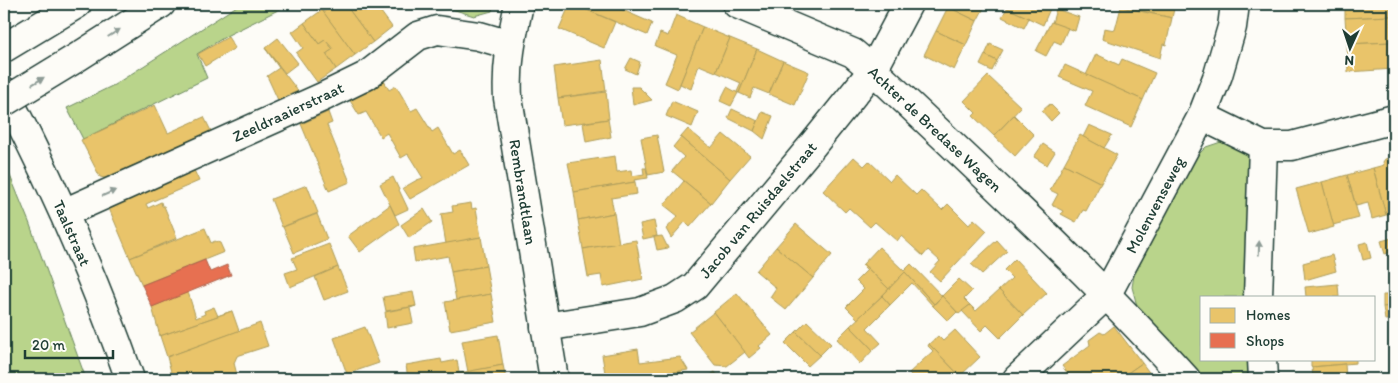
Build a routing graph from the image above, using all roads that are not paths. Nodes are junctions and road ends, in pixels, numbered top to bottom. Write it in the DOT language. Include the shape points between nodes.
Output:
graph roads {
  1 [pos="77,4"];
  2 [pos="161,4"];
  3 [pos="519,4"];
  4 [pos="737,4"];
  5 [pos="908,4"];
  6 [pos="1235,4"];
  7 [pos="510,45"];
  8 [pos="4,48"];
  9 [pos="873,70"];
  10 [pos="4,91"];
  11 [pos="4,102"];
  12 [pos="1202,116"];
  13 [pos="1394,119"];
  14 [pos="1263,146"];
  15 [pos="64,213"];
  16 [pos="1107,294"];
  17 [pos="1258,296"];
  18 [pos="545,328"];
  19 [pos="1262,360"];
  20 [pos="130,379"];
  21 [pos="554,379"];
  22 [pos="1018,379"];
  23 [pos="1186,379"];
  24 [pos="1263,379"];
  1 -- 8 [label="main road"];
  11 -- 2 [label="main road, one-way, bridge"];
  3 -- 7 [label="main road, Rembrandtlaan"];
  4 -- 9 [label="main road, Achter de Bredase Wagen" via="853,53"];
  5 -- 9 [label="main road, Jacob van Ruisdaelstraat"];
  6 -- 12 [label="main road, Molenvenseweg" via="1218,75"];
  15 -- 7 [label="main road, Zeeldraaierstraat, one-way" via="366,76 418,36 437,30 479,36"];
  7 -- 18 [label="main road, Rembrandtlaan" via="506,72 508,98"];
  9 -- 16 [label="main road, Achter de Bredase Wagen"];
  9 -- 18 [label="main road, Jacob van Ruisdaelstraat" via="695,286 675,300 640,312"];
  10 -- 15 [label="main road, Taalstraat"];
  12 -- 14 [label="main road"];
  12 -- 16 [label="main road, Molenvenseweg"];
  13 -- 14 [label="main road" via="1292,146"];
  17 -- 14 [label="main road, one-way"];
  15 -- 20 [label="main road, Taalstraat" via="109,318"];
  16 -- 22 [label="main road, Molenvenseweg"];
  16 -- 23 [label="main road"];
  18 -- 21 [label="main road, Rembrandtlaan"];
  19 -- 24 [label="main road"];
}
